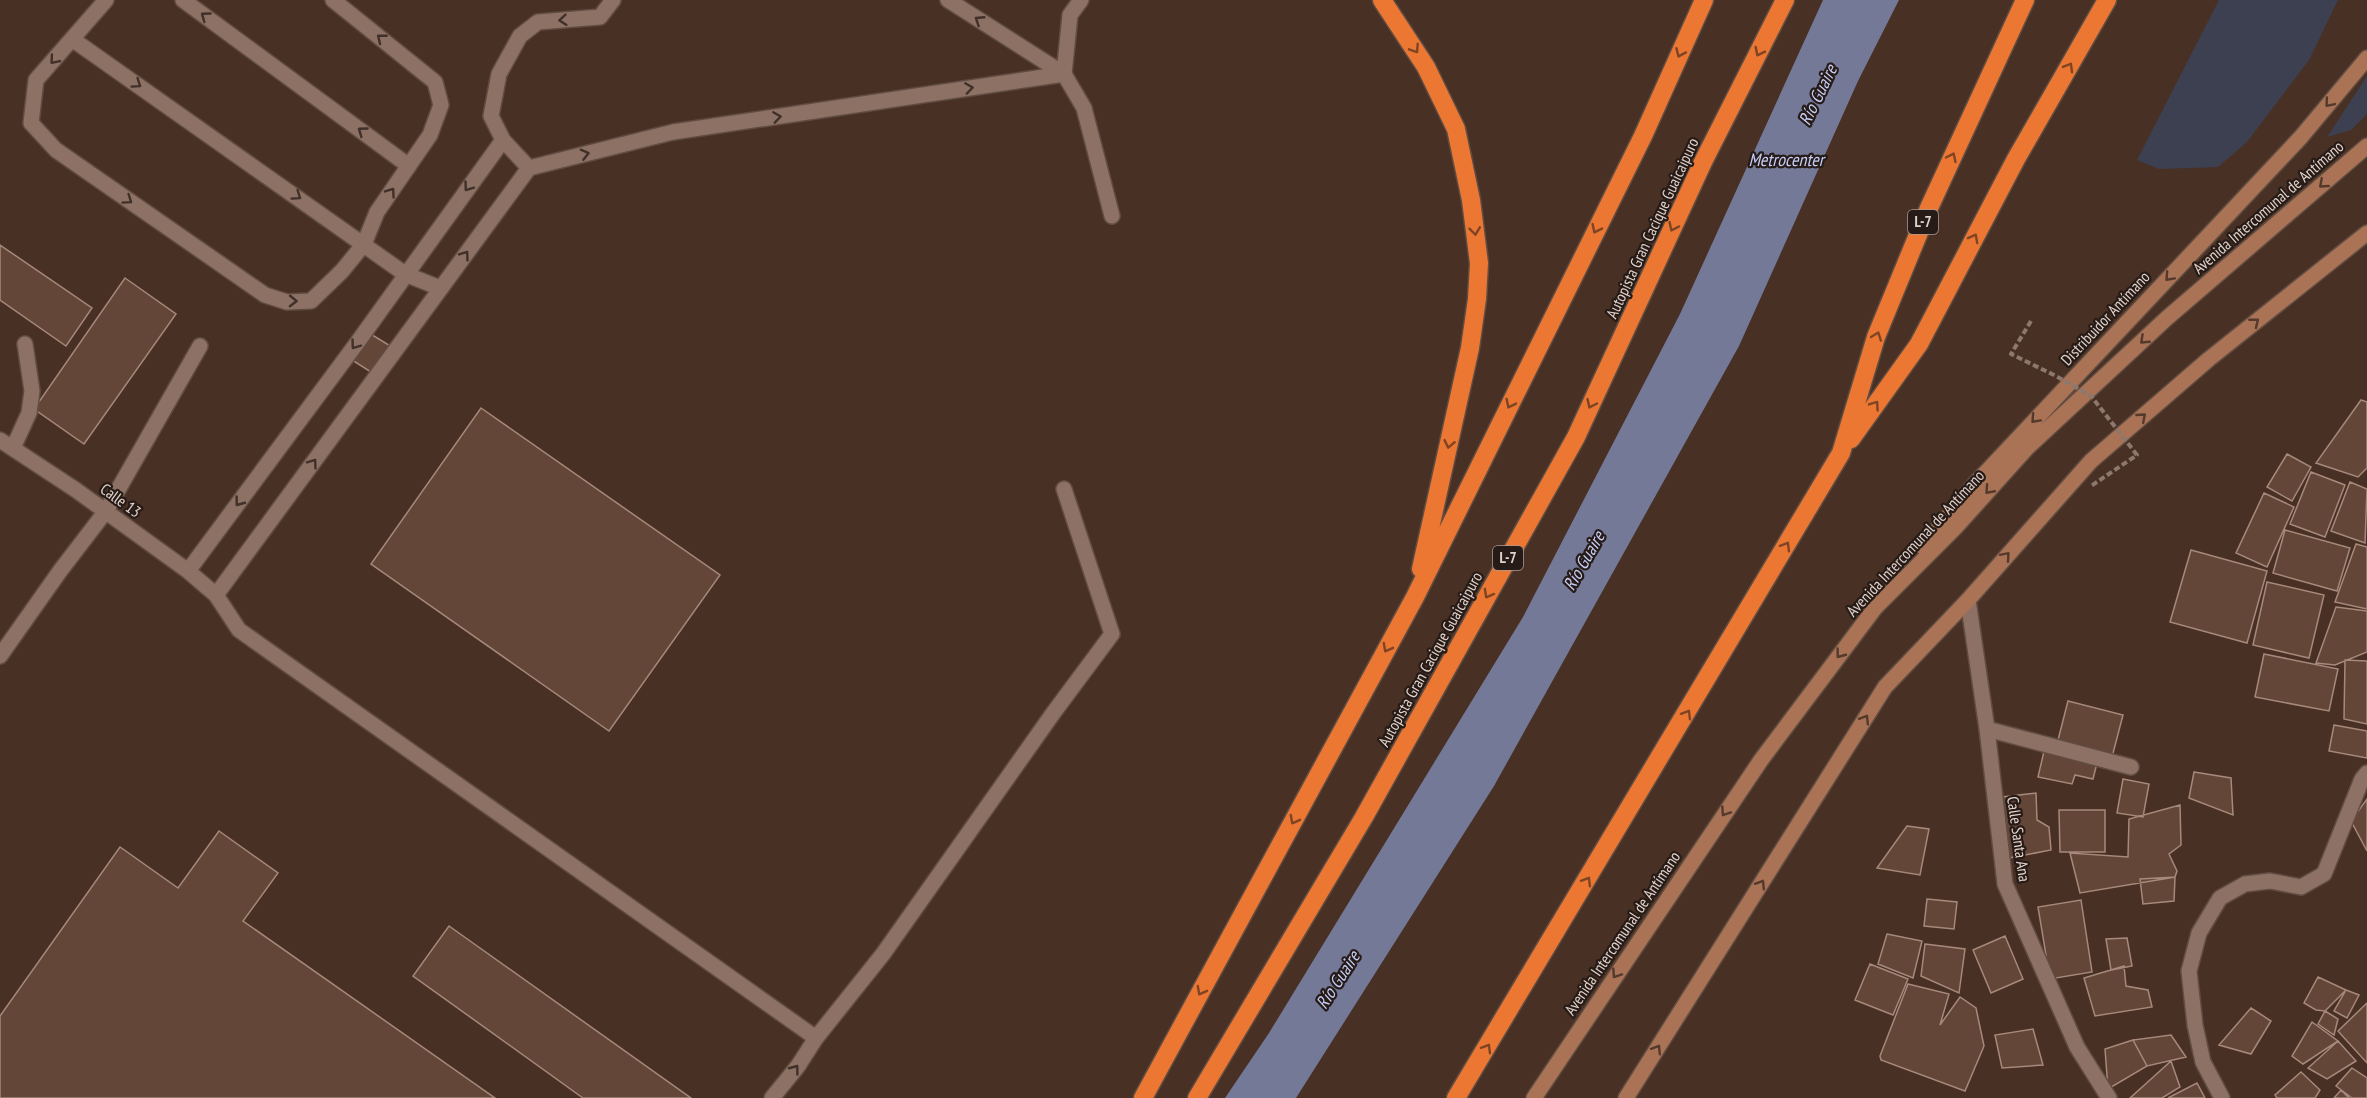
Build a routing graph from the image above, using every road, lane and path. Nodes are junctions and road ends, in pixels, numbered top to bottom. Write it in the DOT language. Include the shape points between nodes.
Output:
graph roads {
  1 [pos="106,0"];
  2 [pos="183,0"];
  3 [pos="333,0"];
  4 [pos="613,0"];
  5 [pos="948,0"];
  6 [pos="1081,0"];
  7 [pos="1382,0"];
  8 [pos="1704,0"];
  9 [pos="1785,0"];
  10 [pos="2025,0"];
  11 [pos="2107,0"];
  12 [pos="72,39"];
  13 [pos="2367,58"];
  14 [pos="1064,74"];
  15 [pos="503,140"];
  16 [pos="2367,146"];
  17 [pos="409,166"];
  18 [pos="529,168"];
  19 [pos="1112,216"];
  20 [pos="2367,233"];
  21 [pos="364,244"];
  22 [pos="405,274"];
  23 [pos="440,288"];
  24 [pos="2031,321"];
  25 [pos="25,344"];
  26 [pos="200,346"];
  27 [pos="7,444"];
  28 [pos="1841,453"];
  29 [pos="2091,486"];
  30 [pos="1064,489"];
  31 [pos="106,511"];
  32 [pos="188,571"];
  33 [pos="216,595"];
  34 [pos="1415,597"];
  35 [pos="1968,600"];
  36 [pos="1875,608"];
  37 [pos="0,656"];
  38 [pos="1988,729"];
  39 [pos="2131,767"];
  40 [pos="2367,773"];
  41 [pos="816,1038"];
  42 [pos="772,1098"];
  43 [pos="1143,1098"];
  44 [pos="1197,1098"];
  45 [pos="1456,1098"];
  46 [pos="1534,1098"];
  47 [pos="1626,1098"];
  48 [pos="2109,1098"];
  49 [pos="2222,1098"];
  1 -- 12 [label="street"];
  17 -- 2 [label="street, one-way"];
  17 -- 3 [label="street, one-way" via="430,135 441,105 435,82"];
  4 -- 15 [label="street, one-way" via="600,17 538,22 520,36 499,74 491,116"];
  14 -- 5 [label="street, one-way"];
  6 -- 14 [label="street" via="1070,15"];
  7 -- 34 [label="highway, one-way" via="1426,67 1456,129 1479,263 1470,348"];
  8 -- 34 [label="highway, one-way" via="1643,136"];
  9 -- 44 [label="highway, Autopista Gran Cacique Guaicaipuro / L-7, one-way" via="1703,162 1576,436 1364,817"];
  28 -- 10 [label="highway, L-7, one-way" via="1876,337 1929,208"];
  28 -- 11 [label="highway, one-way" via="1919,344 2016,159"];
  12 -- 21 [label="street, one-way"];
  12 -- 21 [label="street, one-way" via="36,80 31,123 56,150 265,295 287,302 311,301"];
  13 -- 36 [label="main road, Distribuidor Antímano, one-way" via="2301,137 1975,484"];
  18 -- 14 [label="street, one-way" via="673,132"];
  14 -- 19 [label="street" via="1084,108"];
  15 -- 18 [label="street"];
  15 -- 22 [label="street, one-way"];
  16 -- 36 [label="main road, Avenida Intercomunal de Antímano, one-way" via="2167,318 2045,432"];
  21 -- 17 [label="street, one-way" via="377,212"];
  23 -- 18 [label="street, one-way"];
  35 -- 20 [label="main road, one-way" via="2091,461"];
  21 -- 22 [label="street"];
  22 -- 23 [label="street"];
  22 -- 32 [label="street, one-way"];
  33 -- 23 [label="street, one-way"];
  24 -- 29 [label="path, bridge" via="2011,354 2091,396 2137,455"];
  25 -- 27 [label="street" via="33,391 29,412"];
  26 -- 31 [label="street"];
  27 -- 31 [label="street, Calle 13"];
  45 -- 28 [label="highway, L-7, one-way"];
  30 -- 41 [label="street" via="1112,634 884,954"];
  31 -- 32 [label="street, Calle 13"];
  31 -- 37 [label="street"];
  32 -- 33 [label="street, Calle 13"];
  33 -- 41 [label="street, Calle 13" via="239,630"];
  34 -- 43 [label="highway, one-way"];
  35 -- 38 [label="street, Calle Santa Ana"];
  47 -- 35 [label="main road, one-way" via="1885,687"];
  36 -- 46 [label="main road, Avenida Intercomunal de Antímano, one-way" via="1761,760"];
  38 -- 39 [label="street"];
  38 -- 48 [label="street, Calle Santa Ana" via="2005,884 2078,1047"];
  40 -- 49 [label="street" via="2324,874 2301,887 2270,881 2245,884 2220,898 2199,933 2189,971 2195,1025 2202,1062"];
  42 -- 41 [label="street, one-way"];
}
